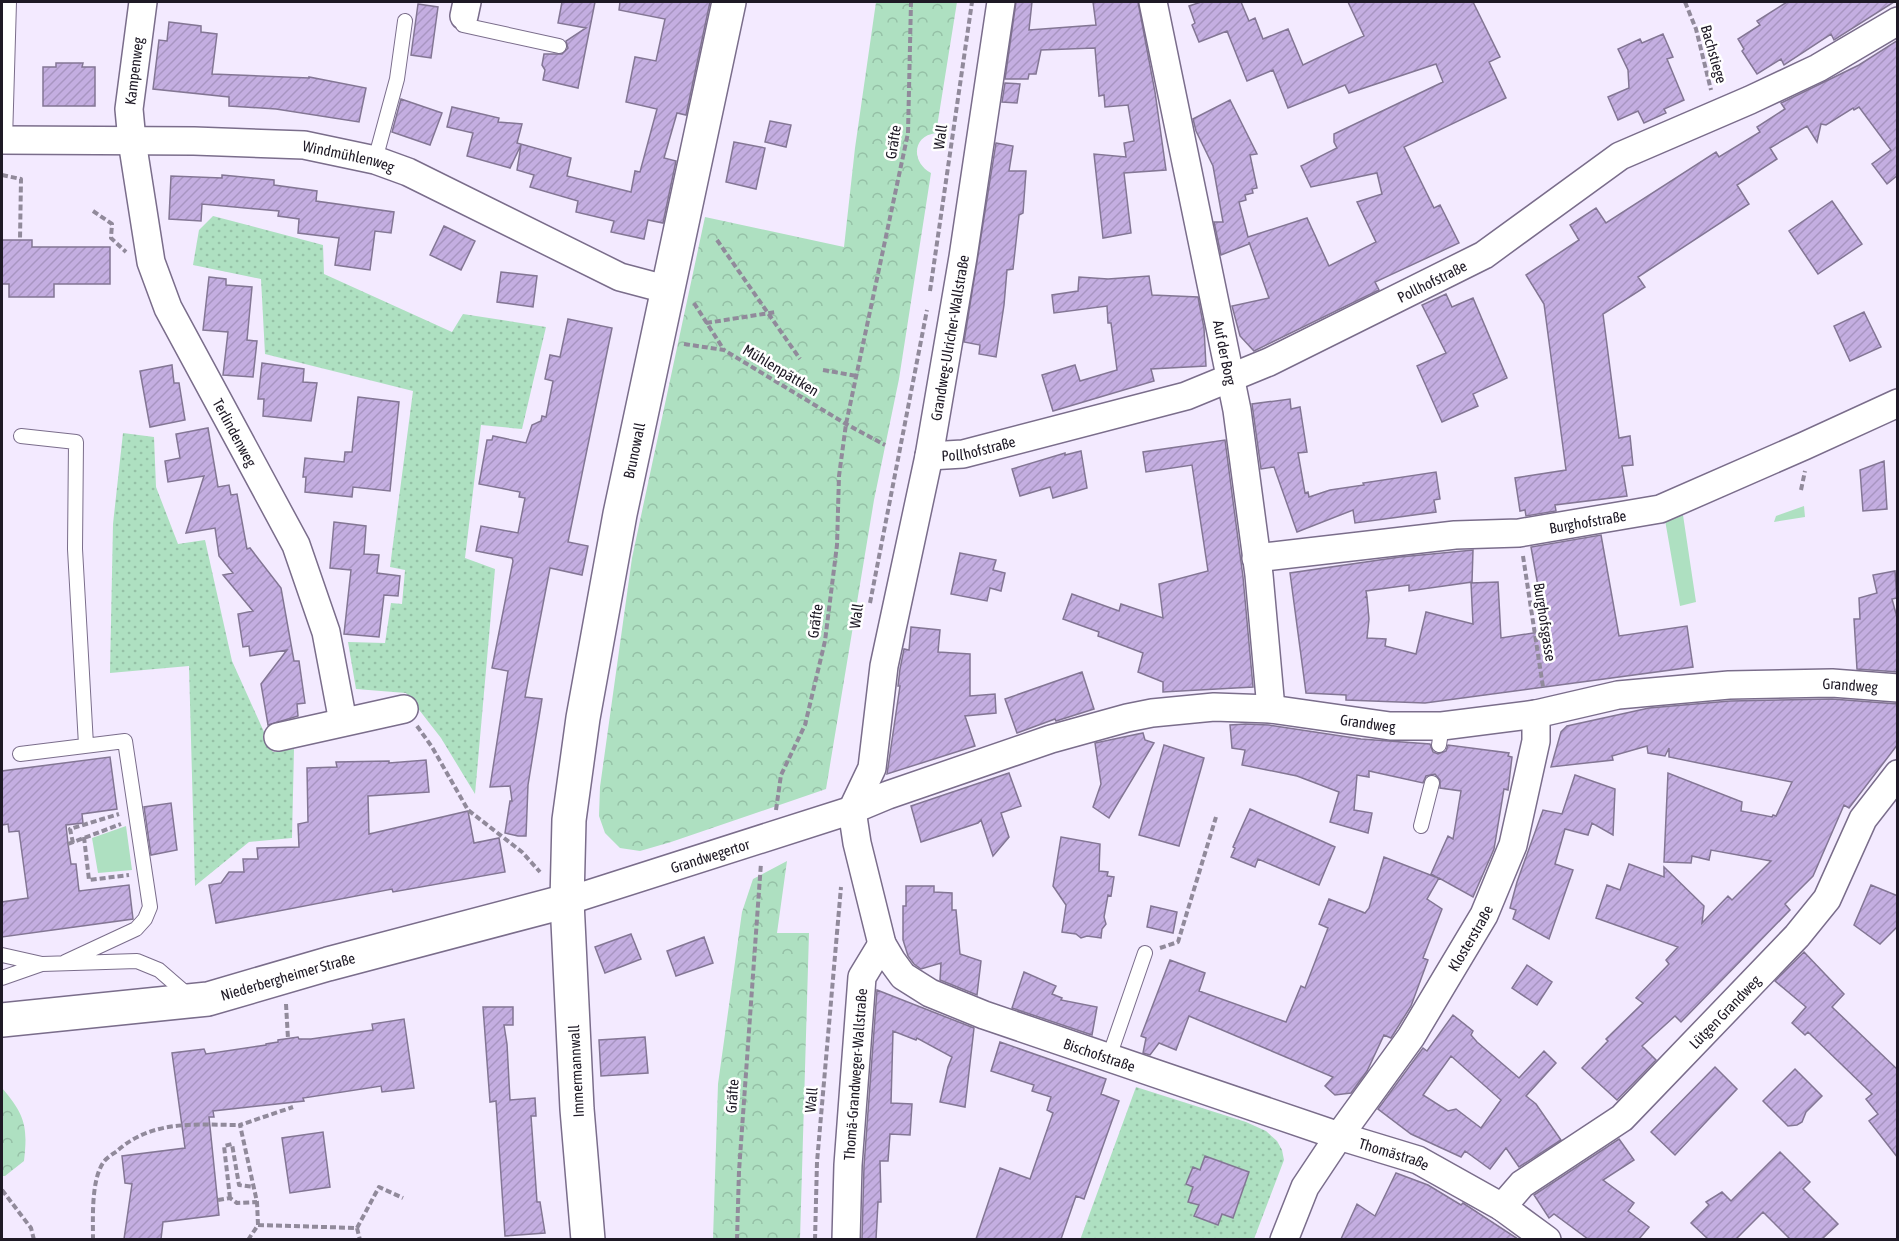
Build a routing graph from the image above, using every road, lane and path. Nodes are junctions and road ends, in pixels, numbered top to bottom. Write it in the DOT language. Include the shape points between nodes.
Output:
graph roads {
  1 [pos="9,2"];
  2 [pos="143,2"];
  3 [pos="729,2"];
  4 [pos="911,2"];
  5 [pos="972,2"];
  6 [pos="1001,2"];
  7 [pos="1153,2"];
  8 [pos="1685,2"];
  9 [pos="465,9"];
  10 [pos="405,21"];
  11 [pos="1898,21"];
  12 [pos="559,46"];
  13 [pos="1725,111"];
  14 [pos="3,140"];
  15 [pos="132,141"];
  16 [pos="375,160"];
  17 [pos="2,176"];
  18 [pos="93,211"];
  19 [pos="20,240"];
  20 [pos="717,240"];
  21 [pos="151,262"];
  22 [pos="669,290"];
  23 [pos="776,312"];
  24 [pos="769,314"];
  25 [pos="706,323"];
  26 [pos="657,338"];
  27 [pos="724,350"];
  28 [pos="800,359"];
  29 [pos="823,370"];
  30 [pos="856,376"];
  31 [pos="1231,379"];
  32 [pos="1898,403"];
  33 [pos="846,424"];
  34 [pos="21,436"];
  35 [pos="885,445"];
  36 [pos="929,456"];
  37 [pos="1519,533"];
  38 [pos="1256,558"];
  39 [pos="869,610"];
  40 [pos="1898,688"];
  41 [pos="404,709"];
  42 [pos="1271,709"];
  43 [pos="1536,714"];
  44 [pos="344,722"];
  45 [pos="278,737"];
  46 [pos="86,745"];
  47 [pos="20,754"];
  48 [pos="1898,774"];
  49 [pos="1432,783"];
  50 [pos="852,810"];
  51 [pos="122,813"];
  52 [pos="1216,817"];
  53 [pos="136,819"];
  54 [pos="1420,826"];
  55 [pos="84,837"];
  56 [pos="768,837"];
  57 [pos="144,874"];
  58 [pos="842,878"];
  59 [pos="567,902"];
  60 [pos="882,944"];
  61 [pos="1145,953"];
  62 [pos="2,955"];
  63 [pos="65,962"];
  64 [pos="42,964"];
  65 [pos="2,978"];
  66 [pos="194,1000"];
  67 [pos="2,1020"];
  68 [pos="288,1032"];
  69 [pos="288,1039"];
  70 [pos="1110,1058"];
  71 [pos="293,1107"];
  72 [pos="240,1125"];
  73 [pos="1339,1136"];
  74 [pos="254,1187"];
  75 [pos="2,1190"];
  76 [pos="230,1198"];
  77 [pos="403,1198"];
  78 [pos="218,1200"];
  79 [pos="258,1202"];
  80 [pos="1502,1207"];
  81 [pos="258,1225"];
  82 [pos="357,1228"];
  83 [pos="33,1239"];
  84 [pos="93,1239"];
  85 [pos="248,1239"];
  86 [pos="360,1239"];
  87 [pos="586,1239"];
  88 [pos="736,1239"];
  89 [pos="814,1239"];
  90 [pos="846,1239"];
  91 [pos="1284,1239"];
  92 [pos="1547,1239"];
  1 -- 14 [label="lane"];
  2 -- 15 [label="street, Kampenweg" via="129,109"];
  3 -- 22 [label="street, Brunowall"];
  4 -- 30 [label="path, Gräfte" via="908,133"];
  5 -- 39 [label="path, Wall" via="928,301"];
  6 -- 36 [label="street, Grandweg-Ulricher-Wallstraße"];
  7 -- 31 [label="street, Auf der Borg"];
  8 -- 13 [label="path, Bachstiege" via="1710,88"];
  9 -- 12 [label="lane" via="463,25"];
  10 -- 16 [label="lane" via="397,79"];
  11 -- 13 [label="street, Pollhofstraße" via="1829,63"];
  13 -- 31 [label="street, Pollhofstraße" via="1620,156 1484,255"];
  14 -- 15 [label="street, Windmühlenweg"];
  15 -- 16 [label="street, Windmühlenweg" via="304,145"];
  15 -- 21 [label="street, Terlindenweg"];
  16 -- 22 [label="street, Windmühlenweg" via="408,172 620,277"];
  17 -- 19 [label="path" via="21,179"];
  18 -- 21 [label="path" via="112,224 111,238 115,243 127,253"];
  20 -- 24 [label="path"];
  21 -- 44 [label="street, Terlindenweg" via="168,308 296,545 326,632"];
  22 -- 25 [label="path" via="688,295"];
  22 -- 26 [label="street, Brunowall"];
  23 -- 24 [label="path"];
  24 -- 25 [label="path"];
  24 -- 28 [label="path"];
  25 -- 27 [label="path"];
  26 -- 27 [label="path, Mühlenpättken"];
  26 -- 59 [label="street, Brunowall" via="583,718 569,820"];
  27 -- 33 [label="path, Mühlenpättken"];
  29 -- 30 [label="path"];
  30 -- 33 [label="path, Gräfte"];
  31 -- 36 [label="street, Pollhofstraße" via="1186,396 963,454"];
  31 -- 38 [label="street, Auf der Borg"];
  32 -- 37 [label="street, Burghofstraße" via="1660,508"];
  33 -- 35 [label="path, Mühlenpättken"];
  33 -- 56 [label="path, Gräfte" via="825,641 805,725 781,775"];
  34 -- 46 [label="lane" via="76,442 75,549"];
  36 -- 50 [label="street, Grandweg-Ulricher-Wallstraße" via="884,666 872,768"];
  37 -- 38 [label="street, Burghofstraße" via="1455,535"];
  37 -- 43 [label="path, Burghofsgasse" via="1544,691"];
  38 -- 42 [label="street, Auf der Borg"];
  40 -- 43 [label="street, Grandweg" via="1832,683 1757,684 1618,695"];
  41 -- 44 [label="street"];
  41 -- 59 [label="path" via="432,747 468,810 522,852"];
  42 -- 43 [label="street, Grandweg" via="1440,735"];
  42 -- 50 [label="street, Grandweg" via="1214,707 1127,718 1051,739"];
  43 -- 73 [label="street, Klosterstraße" via="1536,741 1513,845 1484,915 1411,1037"];
  44 -- 45 [label="street"];
  46 -- 47 [label="lane"];
  46 -- 53 [label="lane" via="125,741"];
  48 -- 80 [label="street, Lütgen Grandweg" via="1863,819 1827,899 1797,936 1622,1118 1522,1184"];
  49 -- 54 [label="lane"];
  50 -- 56 [label="street, Grandwegertor"];
  50 -- 60 [label="street"];
  51 -- 55 [label="path" via="70,829 71,844"];
  52 -- 61 [label="path" via="1178,942"];
  53 -- 55 [label="path"];
  53 -- 57 [label="lane"];
  55 -- 57 [label="path" via="89,880"];
  56 -- 59 [label="street, Grandwegertor"];
  56 -- 88 [label="path, Gräfte" via="759,871"];
  57 -- 63 [label="lane" via="150,907 136,929"];
  58 -- 89 [label="path, Wall"];
  59 -- 66 [label="street, Niederbergheimer Straße"];
  59 -- 87 [label="street, Immermannwall"];
  60 -- 70 [label="street, Bischofstraße" via="903,976 930,993 984,1016"];
  60 -- 90 [label="street, Thomä-Grandweger-Wallstraße" via="862,977"];
  61 -- 70 [label="lane"];
  62 -- 64 [label="lane"];
  63 -- 64 [label="lane"];
  63 -- 66 [label="lane" via="137,961 159,970"];
  64 -- 65 [label="lane"];
  66 -- 67 [label="street, Niederbergheimer Straße"];
  68 -- 69 [label="path"];
  70 -- 73 [label="street, Bischofstraße"];
  71 -- 72 [label="path"];
  72 -- 74 [label="path"];
  72 -- 84 [label="path" via="167,1126 146,1132 122,1146 103,1163 97,1181"];
  73 -- 80 [label="street, Thomästraße" via="1418,1160"];
  73 -- 91 [label="street, Thomästraße" via="1305,1187"];
  74 -- 76 [label="path" via="239,1185 232,1144 224,1146"];
  74 -- 79 [label="path"];
  75 -- 83 [label="path" via="31,1228"];
  76 -- 78 [label="path"];
  76 -- 79 [label="path" via="237,1203"];
  77 -- 82 [label="path" via="380,1187"];
  79 -- 81 [label="path"];
  80 -- 92 [label="street, Thomästraße"];
  81 -- 82 [label="path"];
  81 -- 85 [label="path"];
  82 -- 86 [label="path"];
}
